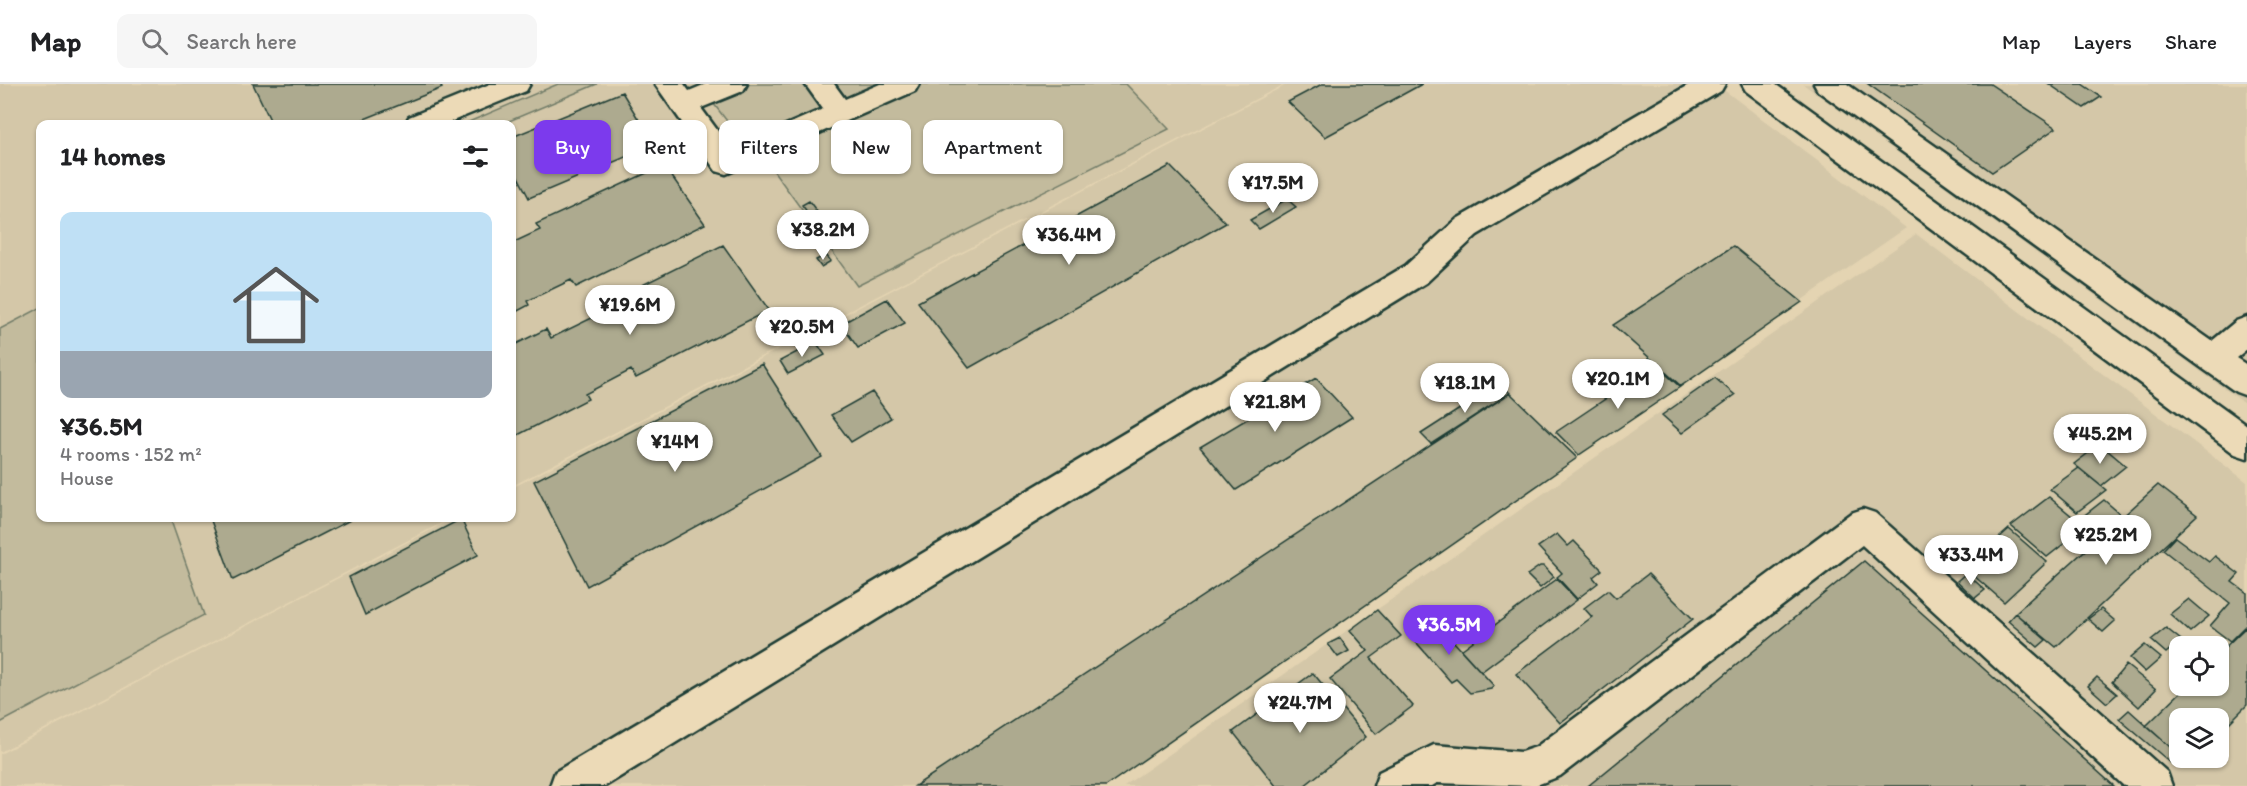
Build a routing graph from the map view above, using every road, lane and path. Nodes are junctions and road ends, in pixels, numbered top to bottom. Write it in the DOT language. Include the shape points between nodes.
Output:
graph roads {
  1 [pos="516,84"];
  2 [pos="733,84"];
  3 [pos="819,84"];
  4 [pos="905,84"];
  5 [pos="1711,84"];
  6 [pos="1756,84"];
  7 [pos="1828,84"];
  8 [pos="676,94"];
  9 [pos="840,112"];
  10 [pos="429,120"];
  11 [pos="2247,330"];
  12 [pos="2213,359"];
  13 [pos="2247,383"];
  14 [pos="2247,444"];
  15 [pos="569,786"];
  16 [pos="1393,786"];
  17 [pos="2153,786"];
  1 -- 10 [label="street"];
  2 -- 8 [label="street"];
  3 -- 9 [label="street"];
  4 -- 9 [label="street"];
  5 -- 15 [label="street" via="1467,227 1416,274"];
  6 -- 14 [label="street"];
  7 -- 12 [label="street"];
  8 -- 9 [label="street" via="726,163"];
  11 -- 12 [label="street"];
  12 -- 13 [label="street"];
  16 -- 17 [label="street" via="1434,764 1521,771 1546,763 1863,524"];
}
